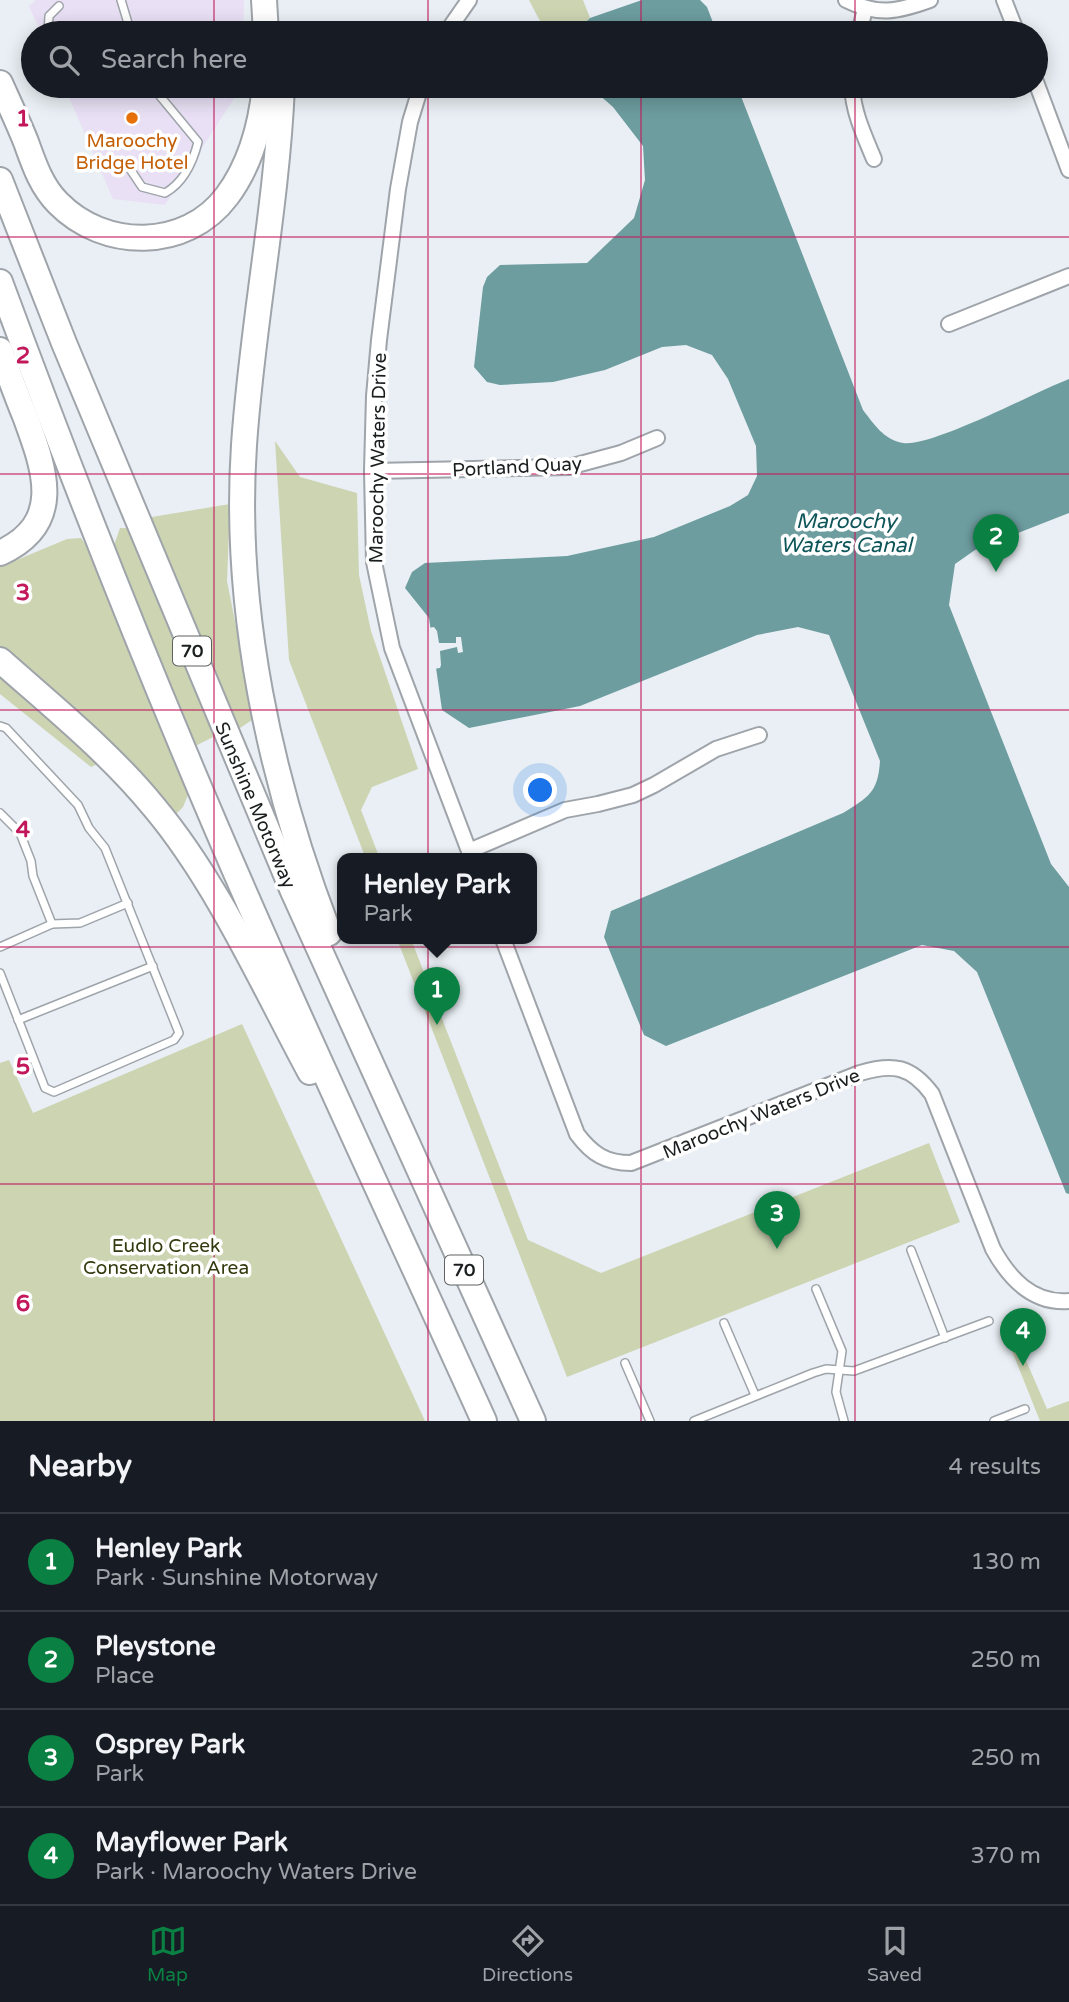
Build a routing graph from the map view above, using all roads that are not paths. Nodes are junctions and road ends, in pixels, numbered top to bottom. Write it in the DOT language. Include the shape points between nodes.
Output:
graph roads {
  1 [pos="121,0"];
  2 [pos="264,0"];
  3 [pos="277,0"];
  4 [pos="469,0"];
  5 [pos="846,0"];
  6 [pos="930,0"];
  7 [pos="1004,0"];
  8 [pos="58,6"];
  9 [pos="865,9"];
  10 [pos="49,21"];
  11 [pos="125,21"];
  12 [pos="265,21"];
  13 [pos="279,21"];
  14 [pos="454,21"];
  15 [pos="862,21"];
  16 [pos="1012,21"];
  17 [pos="0,83"];
  18 [pos="162,98"];
  19 [pos="263,98"];
  20 [pos="281,98"];
  21 [pos="417,98"];
  22 [pos="852,98"];
  23 [pos="1042,98"];
  24 [pos="874,159"];
  25 [pos="130,169"];
  26 [pos="1069,170"];
  27 [pos="0,180"];
  28 [pos="1069,276"];
  29 [pos="0,282"];
  30 [pos="949,324"];
  31 [pos="0,350"];
  32 [pos="657,438"];
  33 [pos="372,471"];
  34 [pos="0,553"];
  35 [pos="0,660"];
  36 [pos="0,726"];
  37 [pos="759,735"];
  38 [pos="0,813"];
  39 [pos="470,853"];
  40 [pos="475,853"];
  41 [pos="128,903"];
  42 [pos="52,924"];
  43 [pos="505,944"];
  44 [pos="0,947"];
  45 [pos="153,966"];
  46 [pos="0,973"];
  47 [pos="19,1020"];
  48 [pos="344,1112"];
  49 [pos="396,1118"];
  50 [pos="911,1250"];
  51 [pos="816,1289"];
  52 [pos="1069,1301"];
  53 [pos="989,1321"];
  54 [pos="724,1323"];
  55 [pos="945,1338"];
  56 [pos="625,1363"];
  57 [pos="839,1369"];
  58 [pos="755,1395"];
  59 [pos="1025,1409"];
  60 [pos="484,1421"];
  61 [pos="533,1421"];
  62 [pos="650,1421"];
  63 [pos="694,1421"];
  64 [pos="844,1421"];
  65 [pos="994,1421"];
  1 -- 11 [label="lane"];
  2 -- 12 [label="highway"];
  3 -- 13 [label="highway"];
  4 -- 14 [label="street"];
  5 -- 9 [label="street"];
  6 -- 9 [label="street" via="885,12"];
  7 -- 16 [label="street"];
  8 -- 10 [label="lane"];
  9 -- 15 [label="street"];
  17 -- 19 [label="highway" via="51,196 87,226 133,239 163,236 191,226 226,198 253,144"];
  18 -- 25 [label="lane" via="198,142 194,159 175,187 165,193 142,187"];
  20 -- 49 [label="highway" via="244,446 248,599 267,719 287,805 317,903 385,1068"];
  21 -- 33 [label="street, Maroochy Waters Drive" via="398,189 379,340"];
  22 -- 24 [label="street"];
  23 -- 26 [label="street"];
  27 -- 49 [label="highway, Sunshine Motorway / 70" via="226,733"];
  28 -- 30 [label="street"];
  29 -- 48 [label="highway, 70" via="184,752"];
  31 -- 34 [label="highway" via="41,459 46,486 40,514 31,529"];
  32 -- 33 [label="street, Portland Quay" via="569,467"];
  33 -- 39 [label="street, Maroochy Waters Drive" via="375,579 391,648"];
  35 -- 48 [label="highway" via="110,758 156,808 209,884 313,1078"];
  36 -- 41 [label="lane" via="78,805 105,848"];
  37 -- 40 [label="street" via="716,749 633,795 565,810"];
  38 -- 42 [label="lane" via="20,833"];
  41 -- 42 [label="lane" via="80,923"];
  41 -- 45 [label="lane"];
  42 -- 44 [label="lane"];
  43 -- 52 [label="street, Maroochy Waters Drive" via="577,1134 599,1157 631,1163 860,1073 879,1067 902,1068 921,1079 932,1094 1005,1272 1022,1288 1043,1298"];
  45 -- 47 [label="lane"];
  45 -- 47 [label="lane" via="178,1033 174,1040 54,1092 45,1088"];
  46 -- 47 [label="lane"];
  48 -- 60 [label="highway, 70"];
  49 -- 61 [label="highway, Sunshine Motorway / 70"];
  50 -- 55 [label="lane"];
  51 -- 57 [label="lane" via="842,1351"];
  53 -- 55 [label="lane"];
  54 -- 58 [label="lane"];
  55 -- 57 [label="lane" via="854,1371"];
  56 -- 62 [label="lane"];
  57 -- 58 [label="lane" via="813,1373"];
  57 -- 64 [label="lane" via="836,1392"];
  58 -- 63 [label="lane"];
  59 -- 65 [label="lane"];
}
